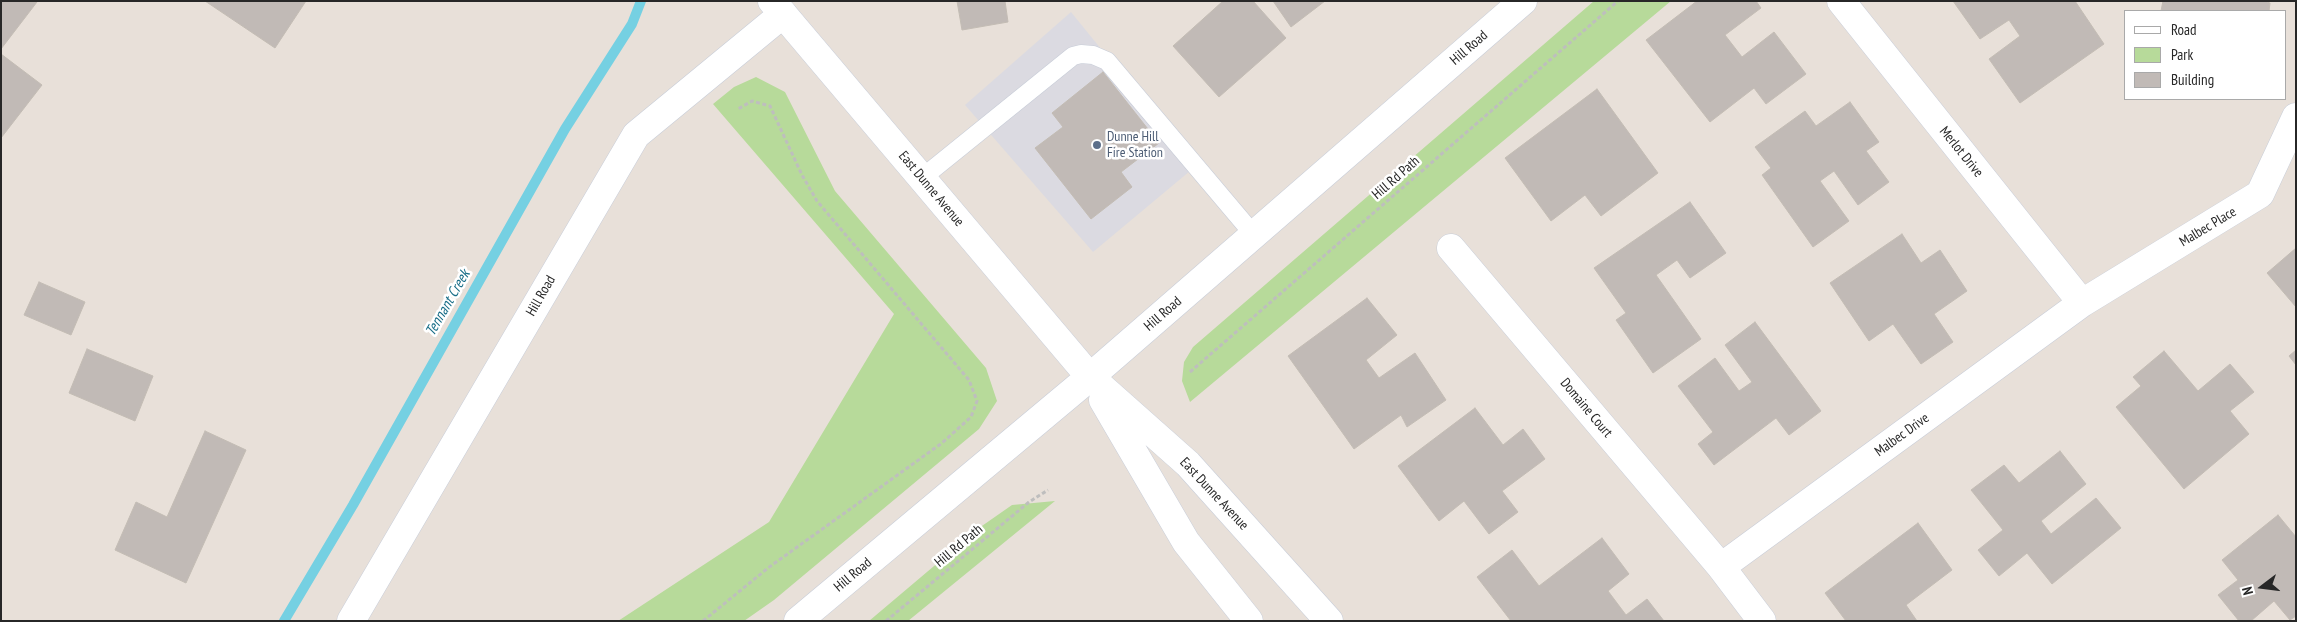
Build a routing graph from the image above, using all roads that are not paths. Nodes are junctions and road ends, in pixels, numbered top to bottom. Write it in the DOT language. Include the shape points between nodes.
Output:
graph roads {
  1 [pos="1523,1"];
  2 [pos="1840,1"];
  3 [pos="778,8"];
  4 [pos="2296,117"];
  5 [pos="922,178"];
  6 [pos="1254,234"];
  7 [pos="1451,248"];
  8 [pos="2082,304"];
  9 [pos="1090,377"];
  10 [pos="1721,567"];
  11 [pos="351,621"];
  12 [pos="798,621"];
  13 [pos="1249,621"];
  14 [pos="1329,621"];
  15 [pos="1762,621"];
  1 -- 6 [label="street, Hill Road"];
  2 -- 8 [label="street, Merlot Drive"];
  3 -- 5 [label="street, East Dunne Avenue"];
  3 -- 11 [label="street, Hill Road" via="636,135"];
  4 -- 8 [label="street, Malbec Place" via="2260,194"];
  5 -- 6 [label="lane" via="1073,56 1093,55 1107,61"];
  5 -- 9 [label="street, East Dunne Avenue"];
  6 -- 9 [label="street, Hill Road"];
  7 -- 10 [label="street, Domaine Court"];
  8 -- 10 [label="street, Malbec Drive"];
  9 -- 12 [label="street, Hill Road"];
  9 -- 13 [label="street, East Dunne Avenue" via="1186,542"];
  9 -- 14 [label="street, East Dunne Avenue" via="1188,464"];
  10 -- 15 [label="street, Domaine Court"];
}
